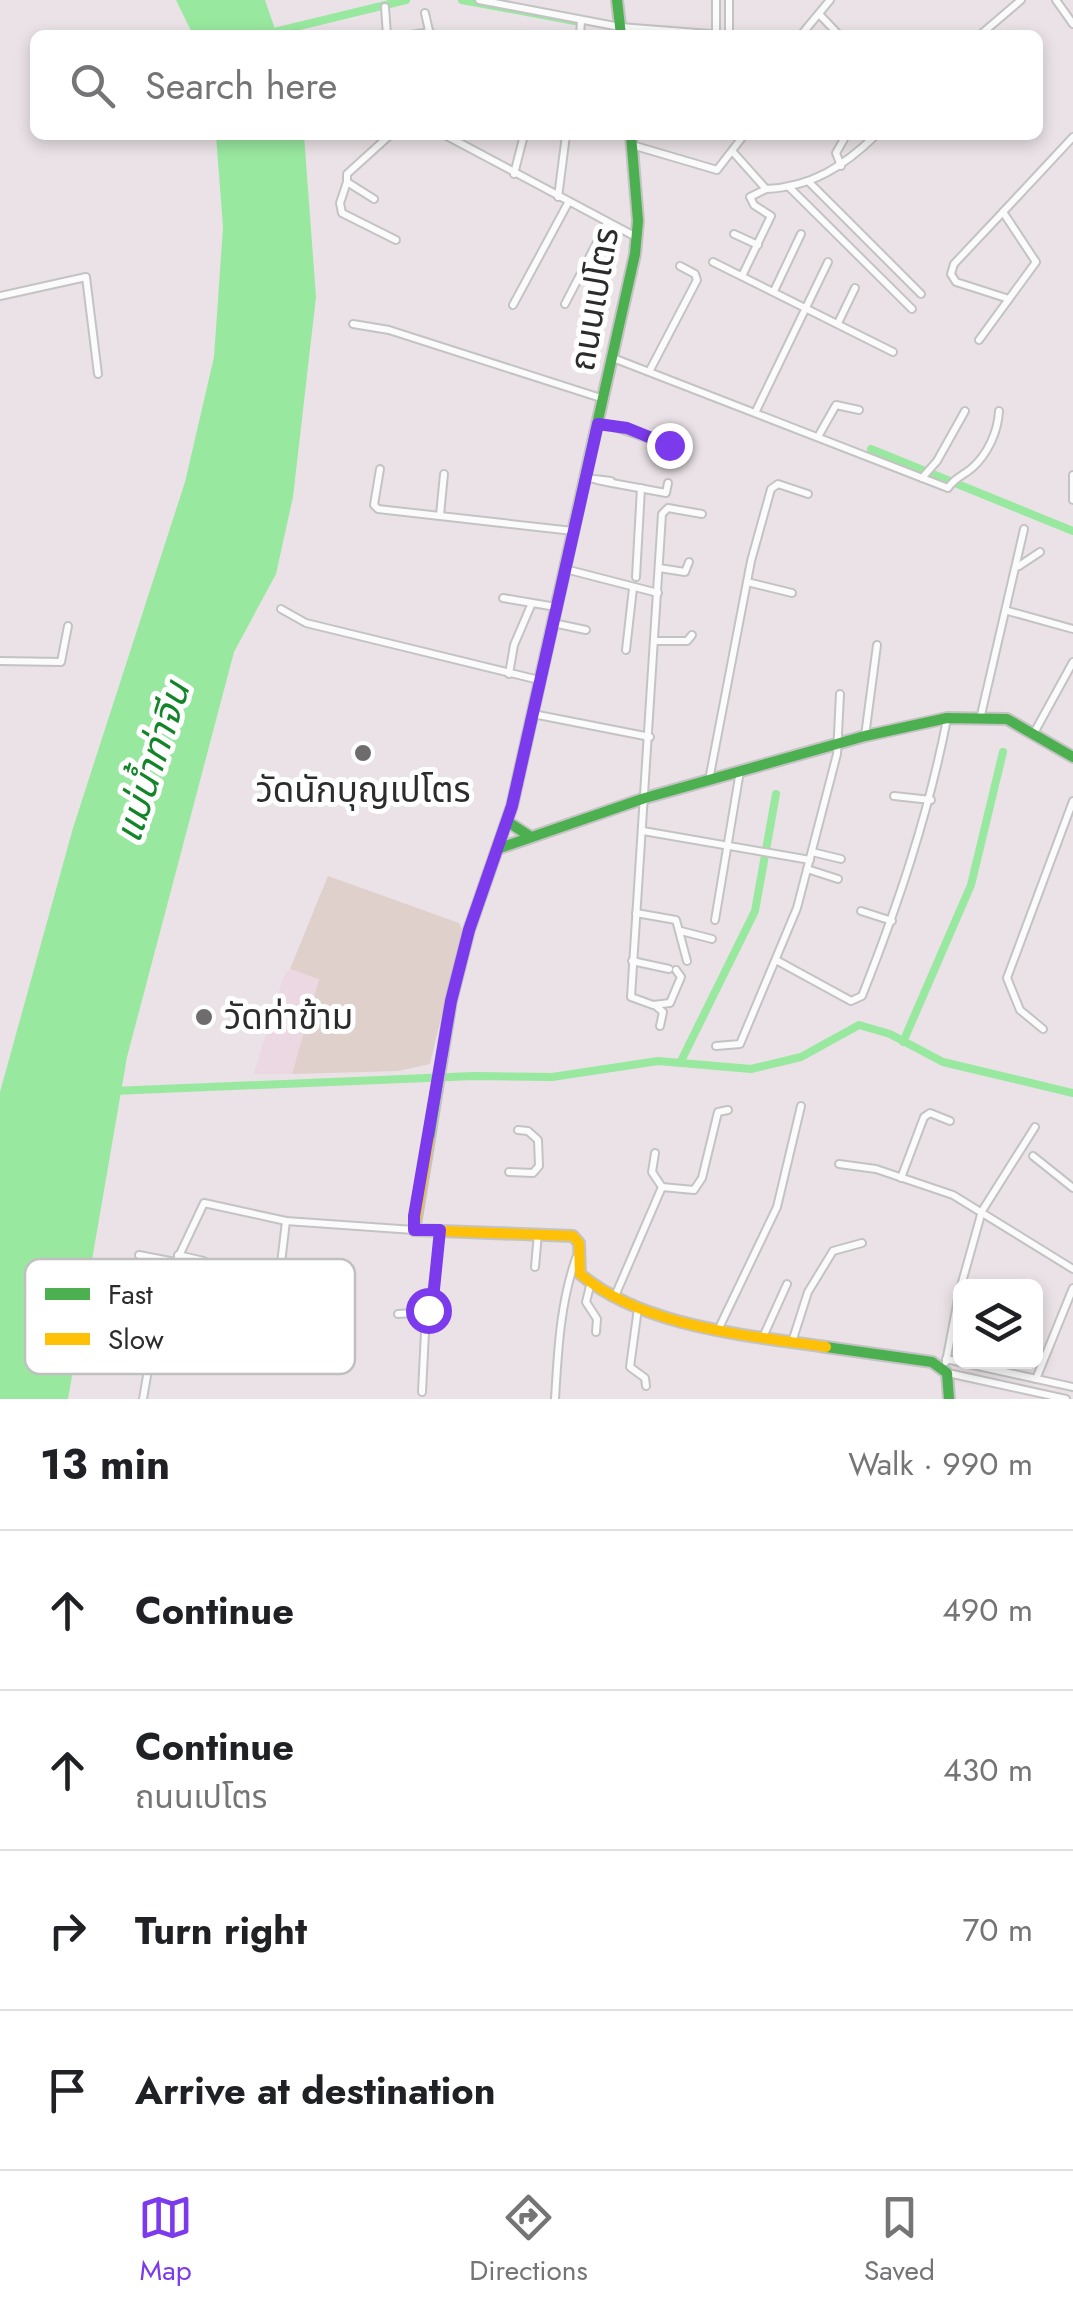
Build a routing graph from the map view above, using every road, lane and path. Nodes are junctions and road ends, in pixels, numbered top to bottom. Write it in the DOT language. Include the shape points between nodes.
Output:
graph roads {
  1 [pos="479,0"];
  2 [pos="617,0"];
  3 [pos="716,0"];
  4 [pos="729,0"];
  5 [pos="830,0"];
  6 [pos="1020,0"];
  7 [pos="1056,0"];
  8 [pos="386,7"];
  9 [pos="426,12"];
  10 [pos="820,14"];
  11 [pos="581,21"];
  12 [pos="1073,24"];
  13 [pos="387,30"];
  14 [pos="429,30"];
  15 [pos="580,30"];
  16 [pos="617,30"];
  17 [pos="621,30"];
  18 [pos="722,30"];
  19 [pos="724,30"];
  20 [pos="806,30"];
  21 [pos="834,30"];
  22 [pos="986,30"];
  23 [pos="1073,137"];
  24 [pos="384,140"];
  25 [pos="453,140"];
  26 [pos="523,140"];
  27 [pos="565,140"];
  28 [pos="632,140"];
  29 [pos="740,140"];
  30 [pos="843,140"];
  31 [pos="870,140"];
  32 [pos="732,152"];
  33 [pos="841,166"];
  34 [pos="514,174"];
  35 [pos="347,182"];
  36 [pos="808,182"];
  37 [pos="766,188"];
  38 [pos="790,188"];
  39 [pos="558,197"];
  40 [pos="374,199"];
  41 [pos="568,203"];
  42 [pos="1003,212"];
  43 [pos="606,224"];
  44 [pos="734,234"];
  45 [pos="801,234"];
  46 [pos="638,238"];
  47 [pos="396,240"];
  48 [pos="758,245"];
  49 [pos="713,262"];
  50 [pos="828,262"];
  51 [pos="680,266"];
  52 [pos="742,276"];
  53 [pos="0,287"];
  54 [pos="855,288"];
  55 [pos="774,291"];
  56 [pos="921,294"];
  57 [pos="2,296"];
  58 [pos="1010,299"];
  59 [pos="565,304"];
  60 [pos="513,305"];
  61 [pos="806,308"];
  62 [pos="912,309"];
  63 [pos="838,323"];
  64 [pos="353,324"];
  65 [pos="979,340"];
  66 [pos="893,352"];
  67 [pos="613,358"];
  68 [pos="650,370"];
  69 [pos="98,374"];
  70 [pos="604,399"];
  71 [pos="859,410"];
  72 [pos="999,410"];
  73 [pos="756,411"];
  74 [pos="965,411"];
  75 [pos="598,424"];
  76 [pos="819,435"];
  77 [pos="687,444"];
  78 [pos="380,469"];
  79 [pos="444,474"];
  80 [pos="1073,474"];
  81 [pos="923,476"];
  82 [pos="591,479"];
  83 [pos="668,483"];
  84 [pos="641,488"];
  85 [pos="808,494"];
  86 [pos="1073,500"];
  87 [pos="702,514"];
  88 [pos="440,516"];
  89 [pos="1024,530"];
  90 [pos="574,531"];
  91 [pos="1040,552"];
  92 [pos="689,562"];
  93 [pos="1018,567"];
  94 [pos="660,568"];
  95 [pos="565,569"];
  96 [pos="636,577"];
  97 [pos="747,582"];
  98 [pos="634,588"];
  99 [pos="658,593"];
  100 [pos="792,593"];
  101 [pos="503,598"];
  102 [pos="532,603"];
  103 [pos="557,607"];
  104 [pos="281,609"];
  105 [pos="1008,611"];
  106 [pos="553,623"];
  107 [pos="68,626"];
  108 [pos="1073,629"];
  109 [pos="586,630"];
  110 [pos="692,635"];
  111 [pos="657,641"];
  112 [pos="877,645"];
  113 [pos="626,650"];
  114 [pos="0,661"];
  115 [pos="1073,662"];
  116 [pos="508,674"];
  117 [pos="540,680"];
  118 [pos="840,694"];
  119 [pos="533,714"];
  120 [pos="981,715"];
  121 [pos="947,718"];
  122 [pos="1034,734"];
  123 [pos="865,736"];
  124 [pos="650,737"];
  125 [pos="838,744"];
  126 [pos="1073,756"];
  127 [pos="740,771"];
  128 [pos="708,780"];
  129 [pos="894,796"];
  130 [pos="645,798"];
  131 [pos="931,800"];
  132 [pos="1073,801"];
  133 [pos="508,822"];
  134 [pos="643,831"];
  135 [pos="531,837"];
  136 [pos="730,844"];
  137 [pos="500,848"];
  138 [pos="811,856"];
  139 [pos="841,859"];
  140 [pos="807,869"];
  141 [pos="838,879"];
  142 [pos="861,911"];
  143 [pos="636,913"];
  144 [pos="715,920"];
  145 [pos="892,920"];
  146 [pos="681,931"];
  147 [pos="712,939"];
  148 [pos="776,960"];
  149 [pos="632,961"];
  150 [pos="687,961"];
  151 [pos="653,1005"];
  152 [pos="660,1026"];
  153 [pos="1044,1029"];
  154 [pos="716,1046"];
  155 [pos="801,1106"];
  156 [pos="728,1110"];
  157 [pos="950,1121"];
  158 [pos="1035,1127"];
  159 [pos="518,1130"];
  160 [pos="655,1153"];
  161 [pos="1033,1156"];
  162 [pos="839,1164"];
  163 [pos="510,1172"];
  164 [pos="902,1178"];
  165 [pos="662,1187"];
  166 [pos="1073,1188"];
  167 [pos="982,1211"];
  168 [pos="286,1221"];
  169 [pos="414,1230"];
  170 [pos="440,1230"];
  171 [pos="538,1233"];
  172 [pos="862,1243"];
  173 [pos="578,1253"];
  174 [pos="139,1256"];
  175 [pos="177,1259"];
  176 [pos="282,1259"];
  177 [pos="535,1267"];
  178 [pos="1072,1267"];
  179 [pos="963,1279"];
  180 [pos="787,1284"];
  181 [pos="590,1286"];
  182 [pos="1073,1288"];
  183 [pos="615,1296"];
  184 [pos="638,1304"];
  185 [pos="426,1312"];
  186 [pos="398,1314"];
  187 [pos="719,1328"];
  188 [pos="953,1330"];
  189 [pos="596,1332"];
  190 [pos="763,1338"];
  191 [pos="792,1343"];
  192 [pos="946,1367"];
  193 [pos="147,1374"];
  194 [pos="1036,1379"];
  195 [pos="646,1386"];
  196 [pos="1073,1387"];
  197 [pos="422,1392"];
  198 [pos="143,1399"];
  199 [pos="556,1399"];
  200 [pos="949,1399"];
  201 [pos="1066,1399"];
  1 -- 11 [label="street"];
  2 -- 17 [label="street"];
  3 -- 18 [label="street"];
  4 -- 19 [label="street"];
  5 -- 10 [label="street"];
  6 -- 22 [label="street"];
  7 -- 12 [label="street"];
  8 -- 13 [label="street"];
  9 -- 14 [label="street"];
  10 -- 20 [label="street"];
  10 -- 21 [label="street"];
  11 -- 15 [label="street"];
  11 -- 16 [label="street"];
  23 -- 42 [label="street"];
  24 -- 35 [label="street" via="349,171"];
  25 -- 34 [label="street"];
  26 -- 34 [label="street"];
  27 -- 39 [label="street"];
  28 -- 32 [label="street" via="713,170"];
  28 -- 46 [label="street, ถนนเปโตร"];
  29 -- 32 [label="street"];
  30 -- 33 [label="street" via="836,153"];
  31 -- 33 [label="street"];
  32 -- 37 [label="street"];
  33 -- 36 [label="street"];
  34 -- 39 [label="street"];
  35 -- 40 [label="street"];
  35 -- 47 [label="street" via="342,213"];
  36 -- 38 [label="street"];
  36 -- 56 [label="street"];
  37 -- 38 [label="street"];
  37 -- 48 [label="street" via="750,197 771,216"];
  38 -- 62 [label="street"];
  39 -- 41 [label="street"];
  41 -- 43 [label="street"];
  41 -- 60 [label="street"];
  42 -- 58 [label="street" via="1035,258"];
  42 -- 58 [label="street" via="951,274 956,282"];
  43 -- 46 [label="street"];
  43 -- 59 [label="street"];
  44 -- 48 [label="street"];
  45 -- 55 [label="street"];
  46 -- 67 [label="street, ถนนเปโตร"];
  48 -- 52 [label="street"];
  49 -- 52 [label="street"];
  50 -- 61 [label="street"];
  51 -- 68 [label="street" via="697,280"];
  52 -- 55 [label="street"];
  53 -- 57 [label="street"];
  54 -- 63 [label="street"];
  55 -- 61 [label="street"];
  57 -- 69 [label="street" via="86,277"];
  58 -- 65 [label="street"];
  61 -- 63 [label="street"];
  61 -- 73 [label="street"];
  63 -- 66 [label="street"];
  64 -- 70 [label="street"];
  67 -- 68 [label="street"];
  67 -- 70 [label="street, ถนนเปโตร"];
  68 -- 73 [label="street"];
  70 -- 75 [label="street, ถนนเปโตร"];
  71 -- 76 [label="street" via="836,404"];
  72 -- 81 [label="street" via="996,434 974,467 948,488"];
  73 -- 76 [label="street"];
  74 -- 81 [label="street"];
  75 -- 77 [label="street"];
  75 -- 82 [label="street, ถนนเปโตร"];
  76 -- 81 [label="street"];
  78 -- 88 [label="street" via="378,509"];
  79 -- 88 [label="street"];
  80 -- 86 [label="street"];
  82 -- 84 [label="street"];
  82 -- 90 [label="street, ถนนเปโตร"];
  83 -- 84 [label="street" via="666,493"];
  84 -- 96 [label="street"];
  85 -- 97 [label="street" via="774,485"];
  87 -- 94 [label="street" via="663,510"];
  88 -- 90 [label="street"];
  89 -- 93 [label="street"];
  90 -- 95 [label="street, ถนนเปโตร"];
  91 -- 93 [label="street"];
  92 -- 94 [label="street" via="685,572"];
  93 -- 105 [label="street"];
  94 -- 99 [label="street"];
  95 -- 98 [label="street"];
  95 -- 103 [label="street, ถนนเปโตร"];
  97 -- 100 [label="street"];
  97 -- 128 [label="street"];
  98 -- 99 [label="street"];
  98 -- 113 [label="street"];
  99 -- 111 [label="street"];
  101 -- 102 [label="street"];
  102 -- 103 [label="street"];
  102 -- 116 [label="street"];
  103 -- 106 [label="street, ถนนเปโตร"];
  104 -- 116 [label="street" via="306,622"];
  105 -- 108 [label="street"];
  105 -- 120 [label="street"];
  106 -- 109 [label="street"];
  106 -- 117 [label="street, ถนนเปโตร"];
  107 -- 114 [label="street" via="61,662"];
  110 -- 111 [label="street" via="687,641"];
  111 -- 124 [label="street"];
  112 -- 123 [label="street"];
  115 -- 122 [label="street"];
  116 -- 117 [label="street"];
  117 -- 119 [label="street, ถนนเปโตร"];
  118 -- 125 [label="street"];
  119 -- 124 [label="street"];
  119 -- 133 [label="street, ถนนเปโตร"];
  120 -- 121 [label="street"];
  120 -- 122 [label="street" via="1007,719"];
  121 -- 123 [label="street"];
  121 -- 131 [label="street"];
  122 -- 126 [label="street"];
  123 -- 125 [label="street"];
  124 -- 130 [label="street"];
  125 -- 127 [label="street"];
  125 -- 138 [label="street"];
  127 -- 128 [label="street"];
  127 -- 136 [label="street"];
  128 -- 130 [label="street"];
  129 -- 131 [label="street"];
  130 -- 134 [label="street"];
  130 -- 135 [label="street"];
  131 -- 145 [label="street"];
  132 -- 153 [label="street" via="1007,978 1020,1010"];
  133 -- 135 [label="street"];
  133 -- 137 [label="street, ถนนเปโตร"];
  134 -- 136 [label="street"];
  134 -- 143 [label="street"];
  135 -- 137 [label="street"];
  136 -- 138 [label="street"];
  136 -- 144 [label="street"];
  137 -- 169 [label="street, ถนนเปโตร" via="469,930 442,1049"];
  138 -- 139 [label="street"];
  138 -- 140 [label="street"];
  140 -- 141 [label="street"];
  140 -- 148 [label="street"];
  142 -- 145 [label="street"];
  143 -- 146 [label="street" via="676,920"];
  143 -- 149 [label="street"];
  145 -- 148 [label="street" via="857,1002"];
  146 -- 147 [label="street"];
  146 -- 150 [label="street"];
  148 -- 154 [label="street" via="740,1044"];
  149 -- 151 [label="street" via="631,997"];
  149 -- 151 [label="street" via="681,976 676,996"];
  151 -- 152 [label="street" via="663,1012"];
  155 -- 187 [label="street" via="776,1207"];
  156 -- 165 [label="street" via="718,1112 694,1190"];
  157 -- 164 [label="street" via="924,1117"];
  158 -- 167 [label="street"];
  159 -- 163 [label="street" via="538,1140 538,1166 534,1173"];
  160 -- 165 [label="street" via="652,1172"];
  161 -- 166 [label="street"];
  162 -- 164 [label="street"];
  164 -- 167 [label="street"];
  165 -- 183 [label="street"];
  167 -- 178 [label="street"];
  167 -- 179 [label="street"];
  168 -- 169 [label="street"];
  168 -- 175 [label="street" via="204,1203"];
  168 -- 176 [label="street"];
  169 -- 170 [label="street"];
  170 -- 171 [label="street"];
  170 -- 185 [label="street"];
  171 -- 173 [label="street" via="573,1236"];
  171 -- 177 [label="street"];
  172 -- 191 [label="street" via="833,1252 808,1292"];
  173 -- 181 [label="street" via="580,1274"];
  173 -- 199 [label="street" via="565,1290"];
  174 -- 175 [label="street"];
  180 -- 190 [label="street"];
  181 -- 183 [label="street"];
  181 -- 189 [label="street" via="586,1302 597,1319"];
  182 -- 194 [label="street"];
  183 -- 184 [label="street"];
  184 -- 187 [label="street"];
  184 -- 195 [label="street" via="630,1367"];
  185 -- 186 [label="street"];
  185 -- 197 [label="street"];
  187 -- 190 [label="street"];
  188 -- 192 [label="street"];
  190 -- 191 [label="street"];
  191 -- 192 [label="street"];
  192 -- 194 [label="street"];
  192 -- 200 [label="street"];
  192 -- 201 [label="street"];
  193 -- 198 [label="street"];
  194 -- 196 [label="street"];
}
